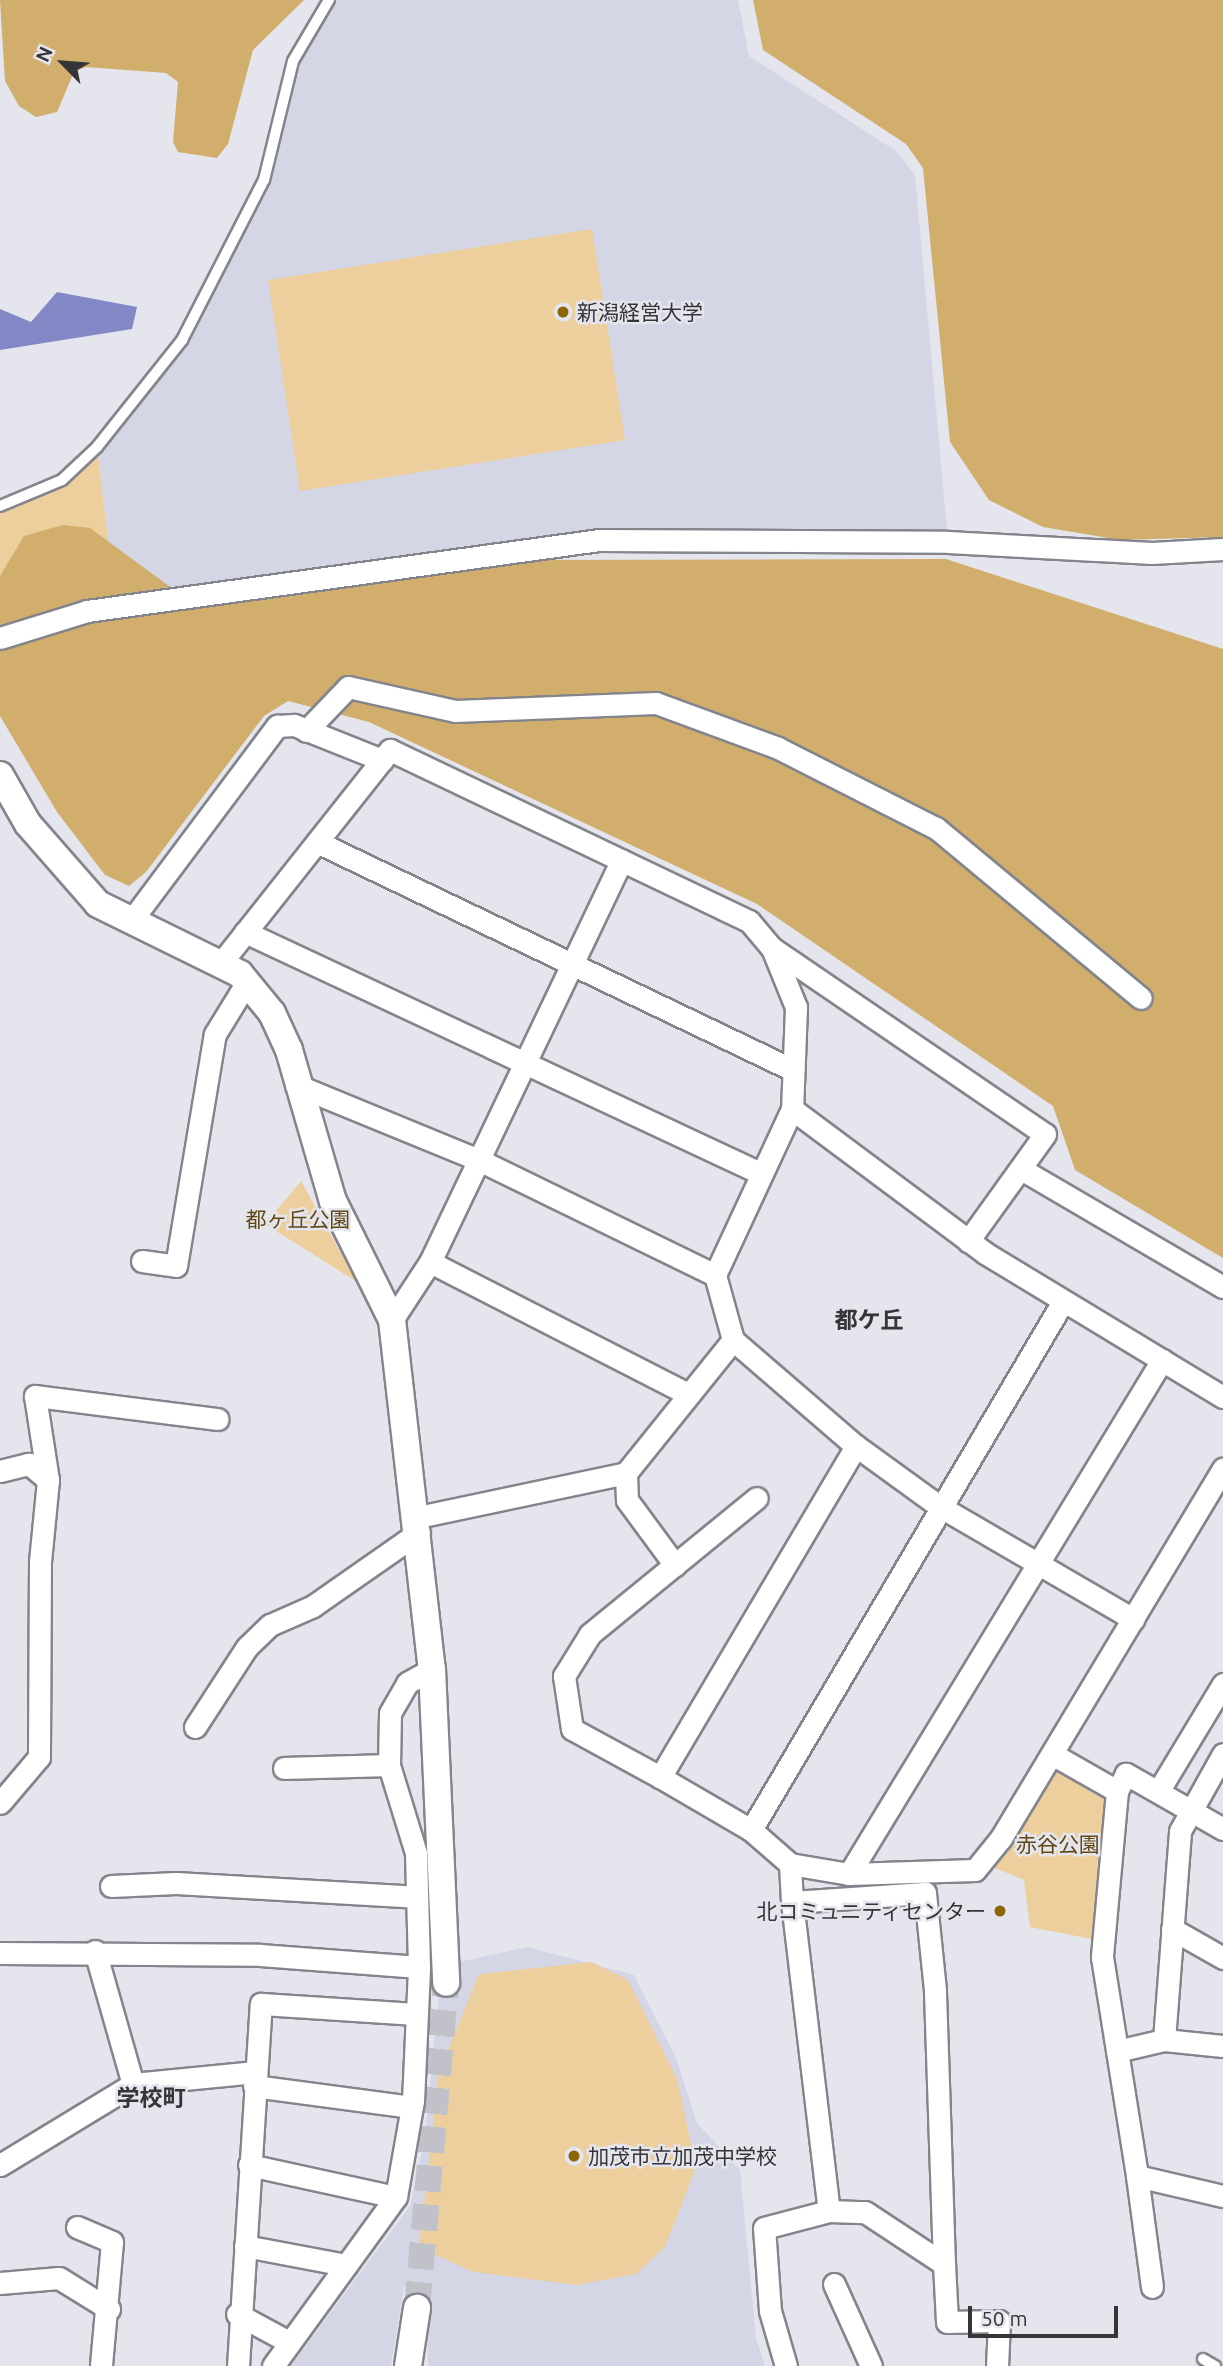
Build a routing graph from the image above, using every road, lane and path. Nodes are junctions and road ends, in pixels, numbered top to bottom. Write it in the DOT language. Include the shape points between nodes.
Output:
graph roads {
  1 [pos="329,0"];
  2 [pos="0,506"];
  3 [pos="1223,549"];
  4 [pos="0,638"];
  5 [pos="306,732"];
  6 [pos="382,760"];
  7 [pos="0,775"];
  8 [pos="317,842"];
  9 [pos="622,860"];
  10 [pos="131,921"];
  11 [pos="245,932"];
  12 [pos="772,948"];
  13 [pos="221,963"];
  14 [pos="571,966"];
  15 [pos="247,982"];
  16 [pos="1141,998"];
  17 [pos="524,1063"];
  18 [pos="793,1070"];
  19 [pos="296,1085"];
  20 [pos="792,1109"];
  21 [pos="479,1160"];
  22 [pos="1021,1169"];
  23 [pos="760,1173"];
  24 [pos="968,1241"];
  25 [pos="142,1261"];
  26 [pos="430,1262"];
  27 [pos="715,1275"];
  28 [pos="1223,1287"];
  29 [pos="1062,1303"];
  30 [pos="393,1321"];
  31 [pos="733,1340"];
  32 [pos="1162,1360"];
  33 [pos="688,1394"];
  34 [pos="1223,1397"];
  35 [pos="218,1419"];
  36 [pos="856,1446"];
  37 [pos="1223,1469"];
  38 [pos="0,1471"];
  39 [pos="626,1473"];
  40 [pos="48,1480"];
  41 [pos="757,1498"];
  42 [pos="939,1506"];
  43 [pos="419,1524"];
  44 [pos="675,1565"];
  45 [pos="1037,1568"];
  46 [pos="1133,1619"];
  47 [pos="432,1669"];
  48 [pos="1223,1684"];
  49 [pos="195,1727"];
  50 [pos="1052,1754"];
  51 [pos="1223,1754"];
  52 [pos="389,1765"];
  53 [pos="284,1768"];
  54 [pos="660,1777"];
  55 [pos="1159,1790"];
  56 [pos="1117,1791"];
  57 [pos="0,1803"];
  58 [pos="1190,1810"];
  59 [pos="1223,1829"];
  60 [pos="751,1830"];
  61 [pos="790,1864"];
  62 [pos="849,1874"];
  63 [pos="111,1886"];
  64 [pos="416,1897"];
  65 [pos="792,1902"];
  66 [pos="1172,1928"];
  67 [pos="95,1951"];
  68 [pos="0,1953"];
  69 [pos="1223,1958"];
  70 [pos="419,1967"];
  71 [pos="446,1983"];
  72 [pos="417,2014"];
  73 [pos="1164,2040"];
  74 [pos="1223,2046"];
  75 [pos="1117,2051"];
  76 [pos="254,2079"];
  77 [pos="133,2084"];
  78 [pos="412,2108"];
  79 [pos="0,2165"];
  80 [pos="249,2165"];
  81 [pos="1137,2176"];
  82 [pos="1223,2196"];
  83 [pos="396,2197"];
  84 [pos="829,2211"];
  85 [pos="76,2227"];
  86 [pos="245,2246"];
  87 [pos="944,2264"];
  88 [pos="346,2265"];
  89 [pos="0,2283"];
  90 [pos="834,2284"];
  91 [pos="1152,2287"];
  92 [pos="416,2308"];
  93 [pos="109,2309"];
  94 [pos="237,2314"];
  95 [pos="289,2342"];
  96 [pos="1203,2359"];
  97 [pos="101,2366"];
  98 [pos="238,2366"];
  99 [pos="273,2366"];
  100 [pos="408,2366"];
  101 [pos="786,2366"];
  102 [pos="871,2366"];
  103 [pos="997,2366"];
  104 [pos="1215,2366"];
  1 -- 2 [label="lane" via="293,61 264,180 182,340 97,447 62,480"];
  3 -- 4 [label="street" via="1152,553 948,542 599,540 86,611"];
  5 -- 6 [label="street"];
  5 -- 10 [label="street" via="277,726"];
  5 -- 16 [label="street" via="348,687 455,711 656,703 778,748 936,828"];
  6 -- 8 [label="street"];
  6 -- 9 [label="street" via="390,750"];
  7 -- 10 [label="street" via="65,872 98,904"];
  8 -- 11 [label="street"];
  8 -- 14 [label="street"];
  9 -- 12 [label="street" via="749,921"];
  9 -- 14 [label="street"];
  10 -- 13 [label="street"];
  11 -- 13 [label="street"];
  11 -- 17 [label="street"];
  12 -- 18 [label="street" via="796,1007"];
  12 -- 22 [label="street" via="1045,1134"];
  13 -- 15 [label="street"];
  14 -- 17 [label="street"];
  14 -- 18 [label="street"];
  15 -- 19 [label="street" via="289,1050"];
  15 -- 25 [label="street" via="215,1034 176,1266"];
  17 -- 21 [label="street"];
  17 -- 23 [label="street"];
  18 -- 20 [label="street"];
  19 -- 21 [label="street"];
  19 -- 30 [label="street" via="333,1201"];
  20 -- 23 [label="street"];
  20 -- 24 [label="street"];
  21 -- 26 [label="street"];
  21 -- 27 [label="street"];
  22 -- 24 [label="street"];
  22 -- 28 [label="street"];
  23 -- 27 [label="street"];
  24 -- 29 [label="street"];
  26 -- 30 [label="street"];
  26 -- 33 [label="street"];
  27 -- 31 [label="street"];
  29 -- 32 [label="street"];
  29 -- 42 [label="street"];
  30 -- 43 [label="street"];
  31 -- 33 [label="street"];
  31 -- 36 [label="street"];
  32 -- 34 [label="street"];
  32 -- 45 [label="street"];
  33 -- 39 [label="street"];
  35 -- 40 [label="street" via="35,1396"];
  36 -- 42 [label="street"];
  36 -- 54 [label="street"];
  37 -- 46 [label="street"];
  38 -- 40 [label="street" via="29,1464"];
  39 -- 43 [label="street"];
  39 -- 44 [label="street" via="627,1500"];
  40 -- 57 [label="street" via="40,1562 39,1757"];
  41 -- 44 [label="street"];
  42 -- 45 [label="street"];
  42 -- 60 [label="street"];
  43 -- 47 [label="street"];
  43 -- 49 [label="street" via="313,1606 270,1625 247,1647"];
  44 -- 54 [label="street" via="590,1634 564,1676 572,1730"];
  45 -- 46 [label="street"];
  45 -- 62 [label="street"];
  46 -- 50 [label="street"];
  47 -- 52 [label="street" via="407,1683 390,1713"];
  47 -- 71 [label="street"];
  48 -- 55 [label="street"];
  50 -- 56 [label="street"];
  50 -- 62 [label="street" via="975,1870"];
  51 -- 58 [label="street"];
  52 -- 53 [label="street"];
  52 -- 64 [label="street" via="416,1853"];
  54 -- 60 [label="street"];
  55 -- 56 [label="street" via="1126,1774"];
  55 -- 58 [label="street"];
  56 -- 75 [label="street" via="1102,1957"];
  58 -- 59 [label="street"];
  58 -- 66 [label="street" via="1180,1831"];
  60 -- 61 [label="street"];
  61 -- 62 [label="street"];
  61 -- 65 [label="street"];
  63 -- 64 [label="street" via="176,1883"];
  64 -- 70 [label="street"];
  65 -- 84 [label="street"];
  65 -- 87 [label="street" via="925,1893 935,1990"];
  66 -- 69 [label="street"];
  66 -- 73 [label="street"];
  67 -- 68 [label="street"];
  67 -- 70 [label="street"];
  67 -- 77 [label="street"];
  70 -- 72 [label="street"];
  72 -- 76 [label="street" via="261,2004"];
  72 -- 78 [label="street"];
  73 -- 74 [label="street"];
  73 -- 75 [label="street"];
  75 -- 81 [label="street"];
  76 -- 77 [label="street"];
  76 -- 78 [label="street"];
  76 -- 80 [label="street"];
  77 -- 79 [label="street"];
  78 -- 83 [label="street"];
  80 -- 83 [label="street"];
  80 -- 86 [label="street"];
  81 -- 82 [label="street"];
  81 -- 91 [label="street"];
  83 -- 88 [label="street"];
  84 -- 87 [label="street" via="865,2212"];
  84 -- 101 [label="street" via="764,2228 770,2311"];
  85 -- 93 [label="street" via="112,2242"];
  86 -- 88 [label="street"];
  86 -- 94 [label="street"];
  87 -- 103 [label="street" via="947,2322 999,2321"];
  88 -- 95 [label="street"];
  89 -- 93 [label="street" via="59,2278"];
  90 -- 102 [label="street"];
  92 -- 100 [label="street"];
  93 -- 97 [label="street"];
  94 -- 95 [label="street"];
  94 -- 98 [label="street"];
  95 -- 99 [label="street"];
  96 -- 104 [label="lane"];
}
